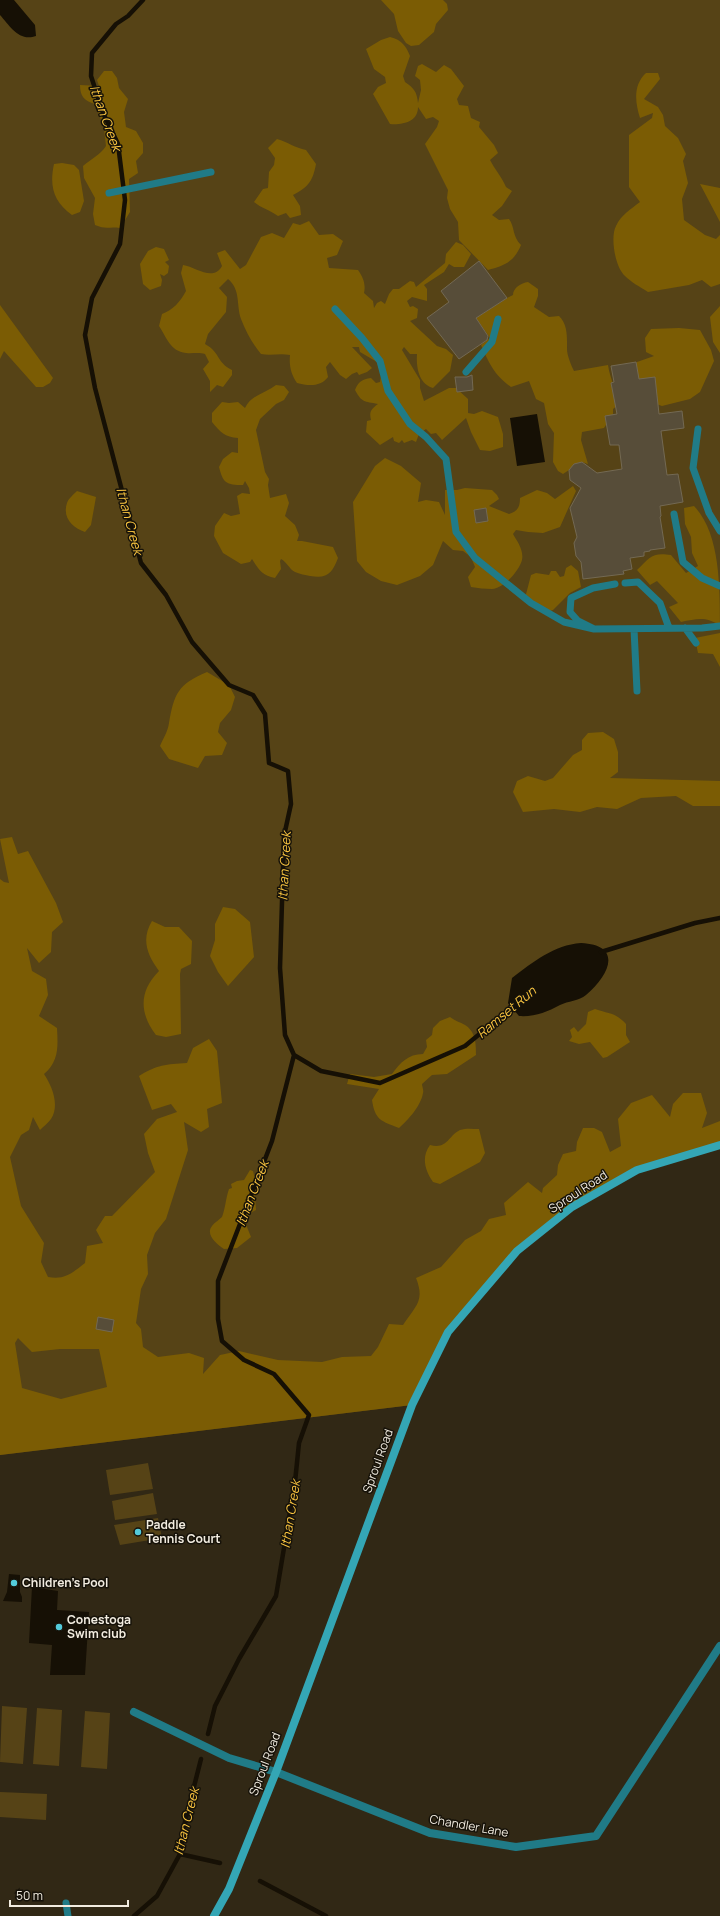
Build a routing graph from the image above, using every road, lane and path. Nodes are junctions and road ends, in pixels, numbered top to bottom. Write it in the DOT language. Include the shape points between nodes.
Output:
graph roads {
  1 [pos="211,172"];
  2 [pos="111,192"];
  3 [pos="334,309"];
  4 [pos="498,319"];
  5 [pos="466,372"];
  6 [pos="698,430"];
  7 [pos="674,514"];
  8 [pos="720,531"];
  9 [pos="625,583"];
  10 [pos="615,584"];
  11 [pos="720,586"];
  12 [pos="720,626"];
  13 [pos="669,628"];
  14 [pos="685,628"];
  15 [pos="594,629"];
  16 [pos="634,629"];
  17 [pos="696,643"];
  18 [pos="637,691"];
  19 [pos="720,1145"];
  20 [pos="720,1646"];
  21 [pos="134,1712"];
  22 [pos="276,1772"];
  23 [pos="66,1903"];
  24 [pos="68,1916"];
  25 [pos="214,1916"];
  1 -- 2 [label="lane"];
  3 -- 15 [label="lane" via="380,361 388,391 410,424 446,459 456,532 475,558 531,603 564,622"];
  4 -- 5 [label="lane" via="492,342"];
  6 -- 8 [label="lane" via="693,468 709,513"];
  7 -- 11 [label="lane" via="683,562 702,578"];
  9 -- 13 [label="lane" via="638,582 660,603"];
  10 -- 15 [label="lane" via="593,588 571,598 570,612 578,622"];
  12 -- 14 [label="lane"];
  13 -- 14 [label="lane"];
  13 -- 16 [label="lane"];
  14 -- 17 [label="lane"];
  15 -- 16 [label="lane"];
  16 -- 18 [label="lane"];
  19 -- 22 [label="main road, Sproul Road" via="637,1170 572,1207 517,1251 448,1332 412,1405"];
  20 -- 22 [label="street, Chandler Lane" via="596,1836 516,1847 430,1833"];
  21 -- 22 [label="street, Chandler Lane" via="230,1758"];
  22 -- 25 [label="main road, Sproul Road" via="229,1889"];
  23 -- 24 [label="lane"];
}
